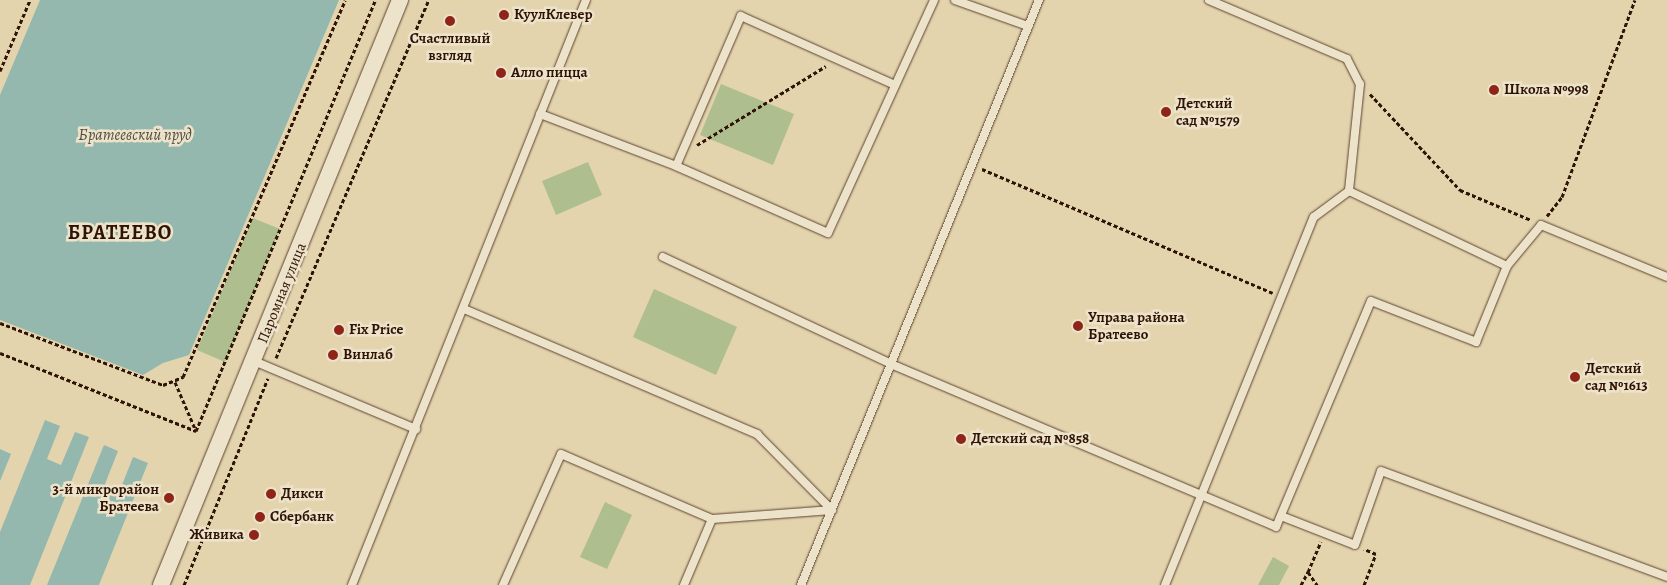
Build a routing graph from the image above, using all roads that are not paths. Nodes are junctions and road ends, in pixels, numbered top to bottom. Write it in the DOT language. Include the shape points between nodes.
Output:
graph roads {
  1 [pos="400,0"];
  2 [pos="586,0"];
  3 [pos="934,0"];
  4 [pos="955,0"];
  5 [pos="1039,0"];
  6 [pos="1209,0"];
  7 [pos="1028,26"];
  8 [pos="895,86"];
  9 [pos="540,114"];
  10 [pos="676,166"];
  11 [pos="1349,190"];
  12 [pos="663,256"];
  13 [pos="1507,266"];
  14 [pos="1667,277"];
  15 [pos="464,309"];
  16 [pos="254,361"];
  17 [pos="891,364"];
  18 [pos="416,429"];
  19 [pos="1200,495"];
  20 [pos="832,510"];
  21 [pos="1281,516"];
  22 [pos="712,519"];
  23 [pos="1667,577"];
  24 [pos="162,585"];
  25 [pos="352,585"];
  26 [pos="503,585"];
  27 [pos="684,585"];
  28 [pos="801,585"];
  29 [pos="1165,585"];
  1 -- 16 [label="street, Паромная улица"];
  2 -- 9 [label="lane"];
  3 -- 8 [label="lane"];
  4 -- 7 [label="lane"];
  5 -- 7 [label="lane"];
  6 -- 11 [label="lane" via="1347,59 1360,84"];
  7 -- 17 [label="lane"];
  8 -- 10 [label="lane" via="828,233"];
  8 -- 10 [label="lane" via="741,16"];
  9 -- 10 [label="lane"];
  9 -- 15 [label="lane"];
  11 -- 13 [label="lane"];
  11 -- 19 [label="lane" via="1314,217"];
  12 -- 17 [label="lane"];
  13 -- 14 [label="lane" via="1541,225"];
  13 -- 21 [label="lane" via="1476,342 1371,301"];
  15 -- 18 [label="lane"];
  15 -- 20 [label="lane" via="757,434"];
  16 -- 18 [label="lane"];
  16 -- 24 [label="street, Паромная улица"];
  17 -- 19 [label="lane"];
  17 -- 20 [label="lane"];
  18 -- 25 [label="lane"];
  19 -- 21 [label="lane" via="1276,527"];
  19 -- 29 [label="lane"];
  20 -- 22 [label="lane"];
  20 -- 28 [label="lane"];
  21 -- 23 [label="lane" via="1354,545 1381,471"];
  22 -- 26 [label="lane" via="561,454"];
  22 -- 27 [label="lane"];
}
